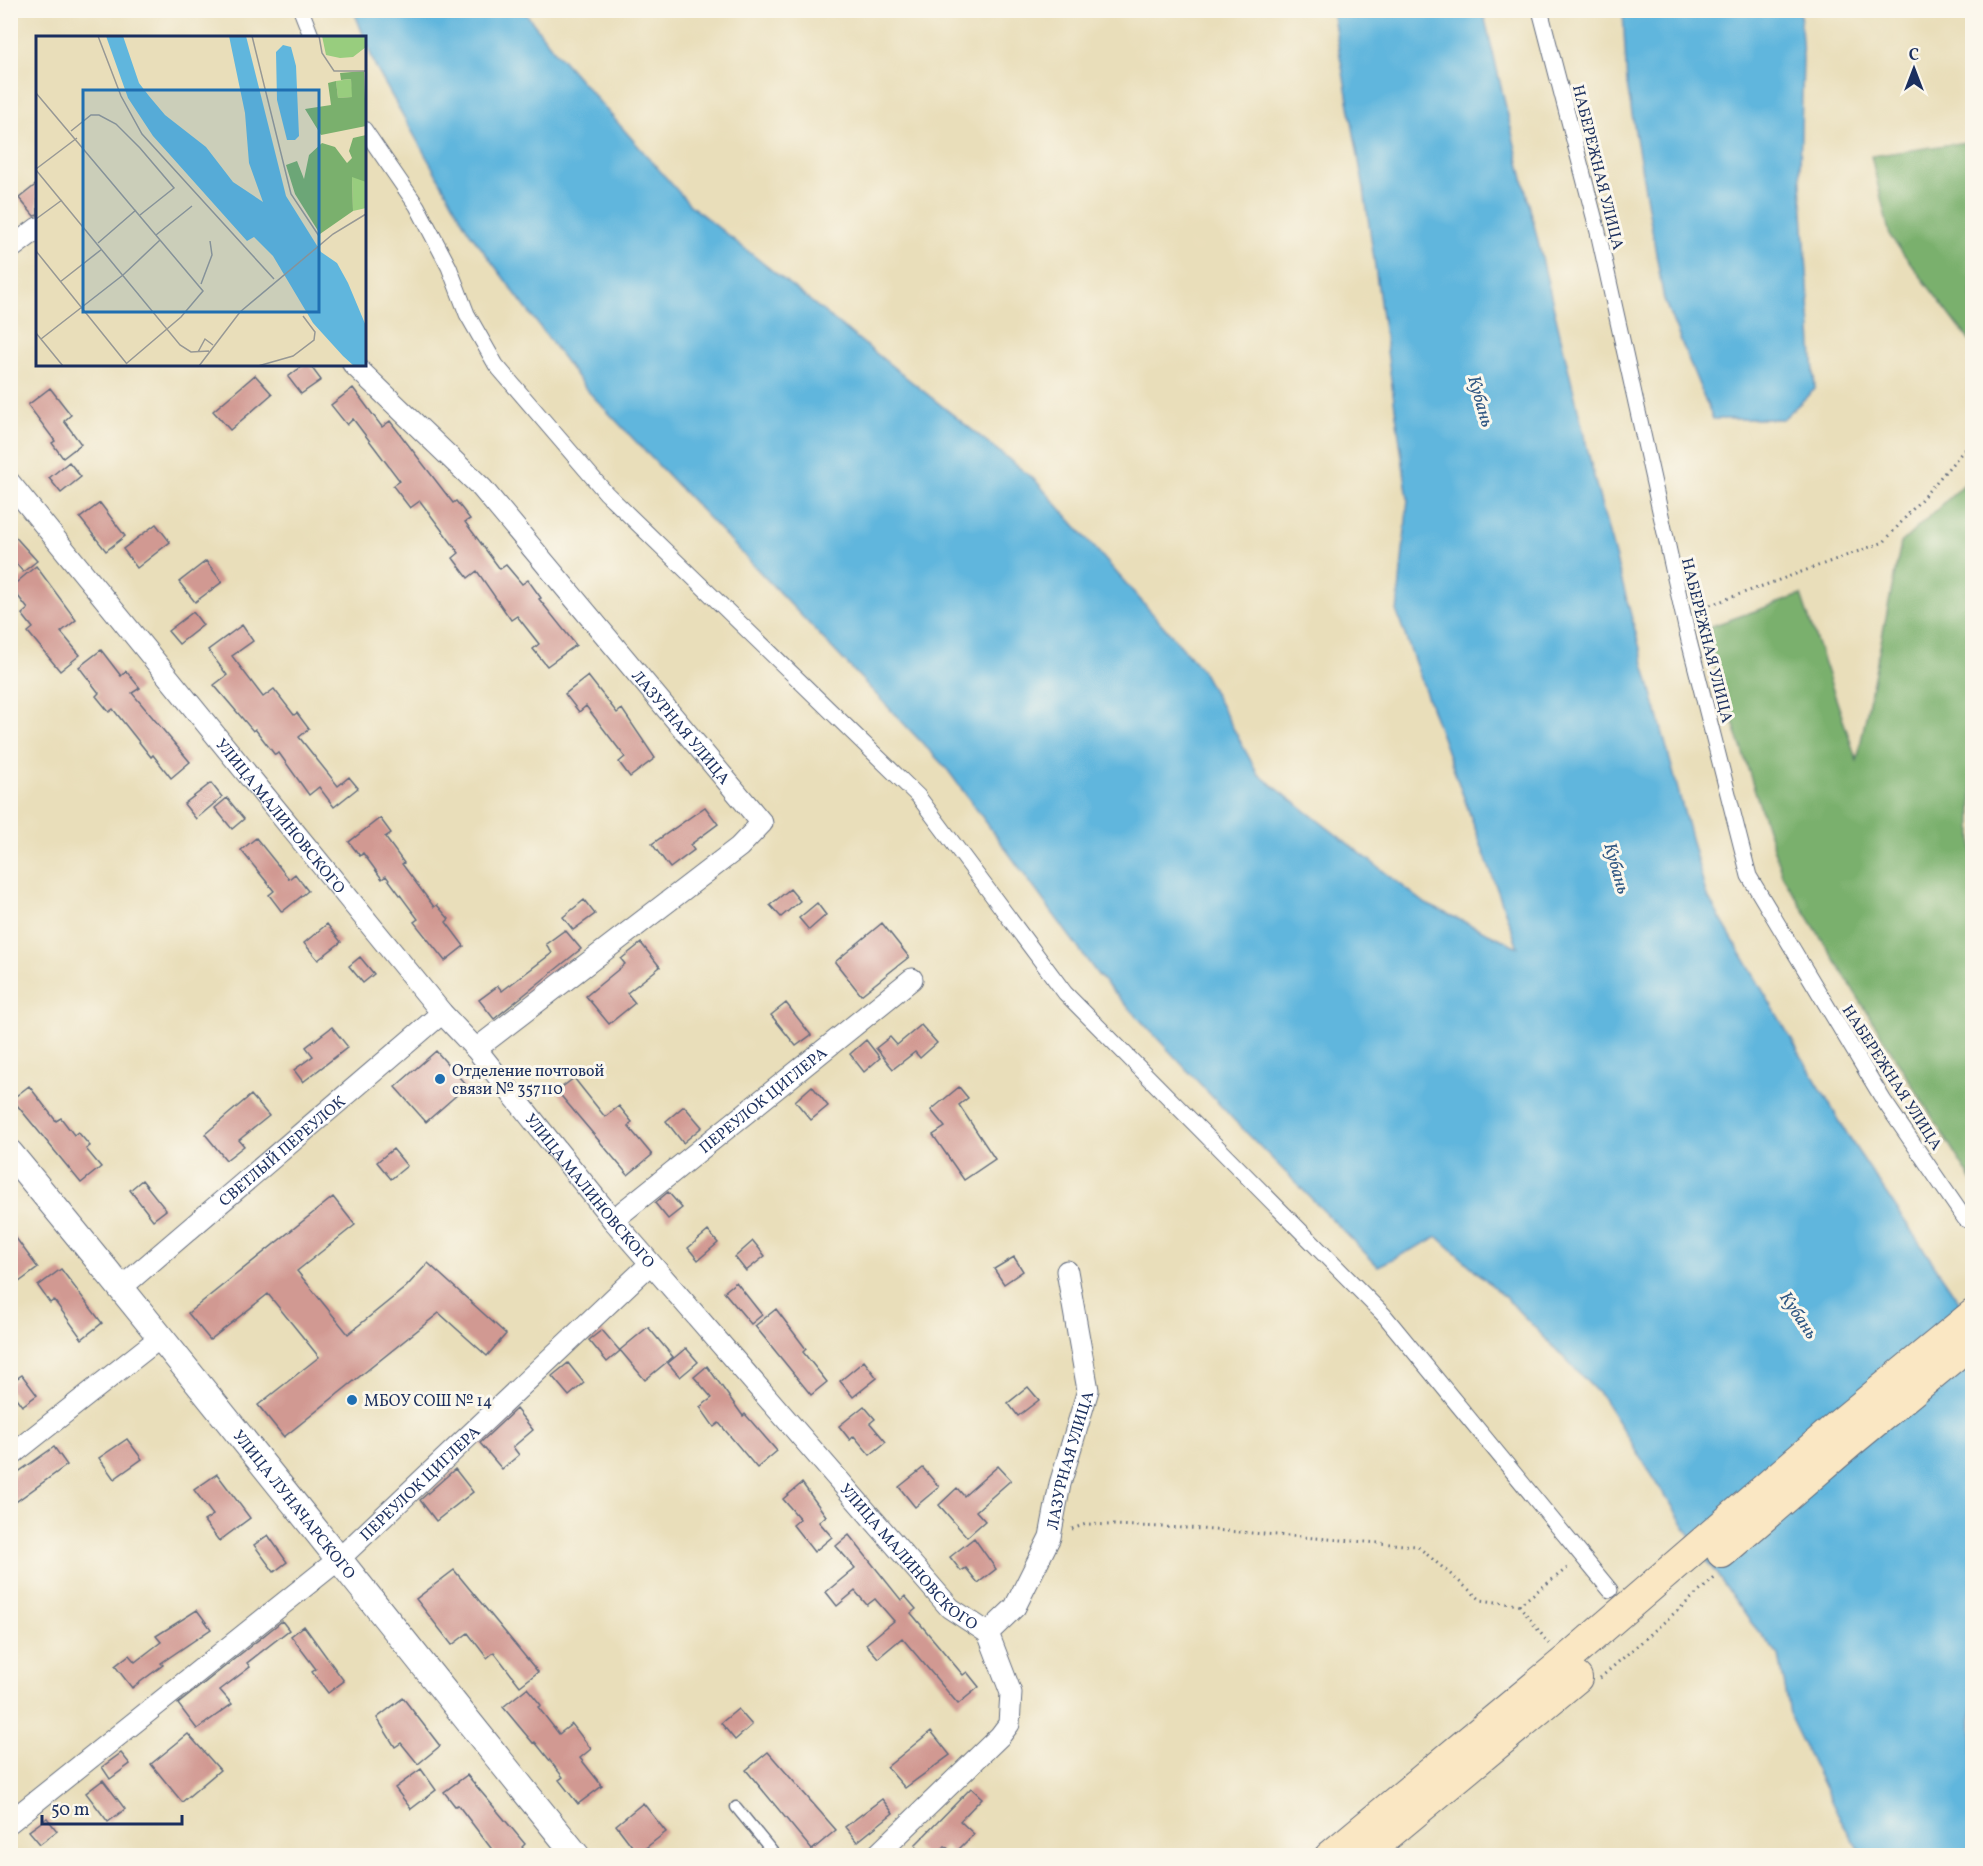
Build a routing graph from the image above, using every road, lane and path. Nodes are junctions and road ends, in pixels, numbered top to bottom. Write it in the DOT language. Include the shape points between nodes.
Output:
graph roads {
  1 [pos="302,10"];
  2 [pos="1540,10"];
  3 [pos="311,36"];
  4 [pos="366,132"];
  5 [pos="36,230"];
  6 [pos="10,249"];
  7 [pos="355,366"];
  8 [pos="1972,441"];
  9 [pos="10,483"];
  10 [pos="1683,615"];
  11 [pos="912,979"];
  12 [pos="442,1013"];
  13 [pos="476,1049"];
  14 [pos="10,1153"];
  15 [pos="613,1220"];
  16 [pos="1972,1222"];
  17 [pos="650,1264"];
  18 [pos="1067,1271"];
  19 [pos="122,1287"];
  20 [pos="1972,1315"];
  21 [pos="162,1336"];
  22 [pos="1972,1342"];
  23 [pos="10,1456"];
  24 [pos="1050,1537"];
  25 [pos="1582,1556"];
  26 [pos="339,1559"];
  27 [pos="1610,1590"];
  28 [pos="1519,1605"];
  29 [pos="988,1633"];
  30 [pos="1566,1662"];
  31 [pos="736,1807"];
  32 [pos="10,1822"];
  33 [pos="577,1856"];
  34 [pos="776,1856"];
  35 [pos="876,1856"];
  36 [pos="1330,1856"];
  37 [pos="1363,1856"];
  1 -- 3 [label="street"];
  2 -- 10 [label="street, НАБЕРЕЖНАЯ УЛИЦА" via="1598,232"];
  4 -- 25 [label="street" via="417,206 449,267 467,314 496,365 606,493 918,795 1065,993 1384,1316"];
  5 -- 6 [label="street"];
  7 -- 13 [label="street, ЛАЗУРНАЯ УЛИЦА" via="482,488 762,823 739,847"];
  8 -- 10 [label="path" via="1884,542"];
  9 -- 12 [label="street, УЛИЦА МАЛИНОВСКОГО"];
  10 -- 16 [label="street, НАБЕРЕЖНАЯ УЛИЦА" via="1749,876 1884,1101 1965,1218"];
  11 -- 15 [label="street, ПЕРЕУЛОК ЦИГЛЕРА"];
  12 -- 13 [label="street, УЛИЦА МАЛИНОВСКОГО"];
  12 -- 19 [label="street, СВЕТЛЫЙ ПЕРЕУЛОК"];
  13 -- 15 [label="street, УЛИЦА МАЛИНОВСКОГО"];
  14 -- 19 [label="street, УЛИЦА ЛУНАЧАРСКОГО"];
  15 -- 17 [label="street, УЛИЦА МАЛИНОВСКОГО"];
  17 -- 26 [label="street, ПЕРЕУЛОК ЦИГЛЕРА"];
  17 -- 29 [label="street, УЛИЦА МАЛИНОВСКОГО" via="950,1608"];
  18 -- 24 [label="street, ЛАЗУРНАЯ УЛИЦА" via="1088,1390 1060,1484"];
  19 -- 21 [label="street, УЛИЦА ЛУНАЧАРСКОГО"];
  20 -- 30 [label="main road" via="1838,1425"];
  21 -- 23 [label="street"];
  21 -- 26 [label="street, УЛИЦА ЛУНАЧАРСКОГО"];
  22 -- 30 [label="main road" via="1851,1442"];
  24 -- 28 [label="path" via="1086,1524 1417,1546 1481,1600"];
  24 -- 29 [label="street, ЛАЗУРНАЯ УЛИЦА" via="1015,1607"];
  25 -- 27 [label="street"];
  25 -- 28 [label="path"];
  26 -- 32 [label="street, ПЕРЕУЛОК ЦИГЛЕРА"];
  26 -- 33 [label="street, УЛИЦА ЛУНАЧАРСКОГО"];
  28 -- 30 [label="path"];
  29 -- 35 [label="street, УЛИЦА МАЛИНОВСКОГО" via="1011,1693 1009,1724"];
  30 -- 36 [label="main road"];
  30 -- 37 [label="main road"];
  31 -- 34 [label="lane"];
}
